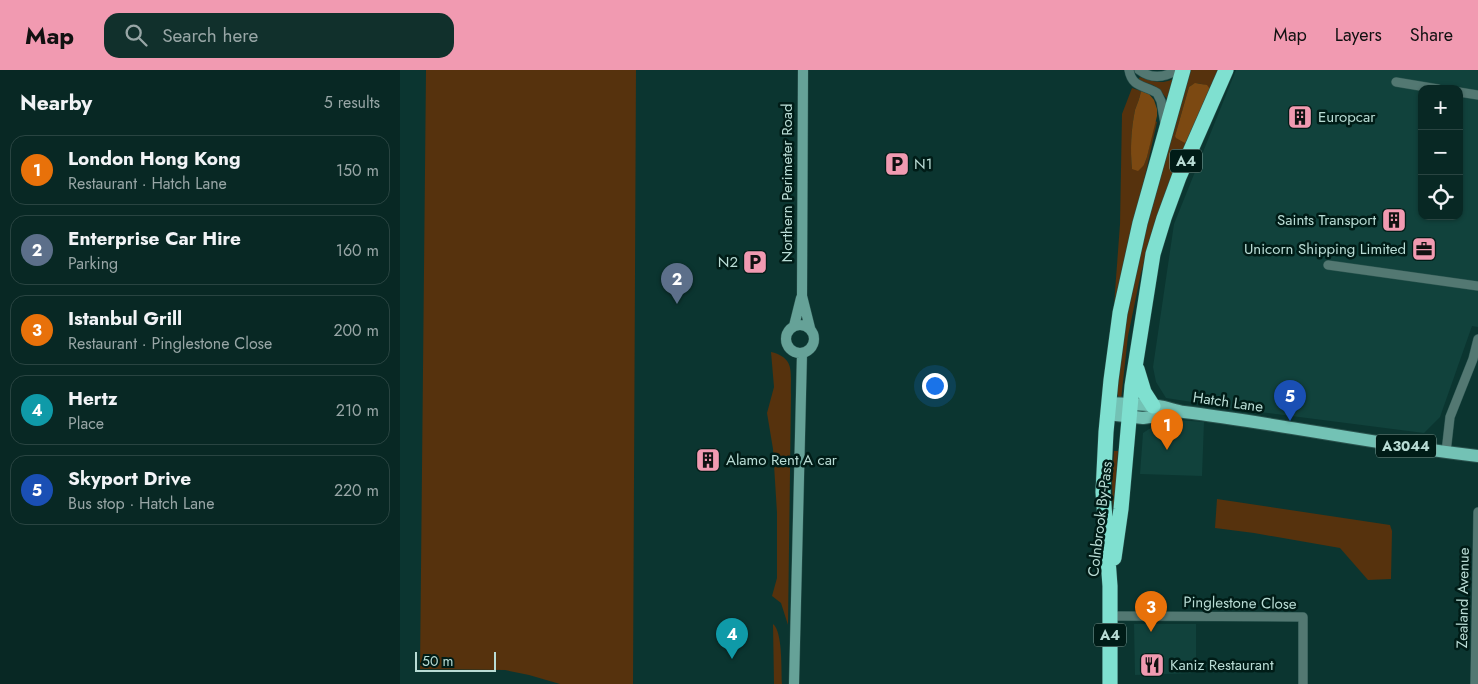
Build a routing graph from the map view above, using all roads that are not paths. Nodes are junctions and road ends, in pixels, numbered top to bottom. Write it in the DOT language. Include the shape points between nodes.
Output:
graph roads {
  1 [pos="802,70"];
  2 [pos="1129,70"];
  3 [pos="1139,70"];
  4 [pos="1177,70"];
  5 [pos="1183,70"];
  6 [pos="1226,70"];
  7 [pos="1396,82"];
  8 [pos="1418,86"];
  9 [pos="1463,93"];
  10 [pos="1478,95"];
  11 [pos="1166,131"];
  12 [pos="1328,264"];
  13 [pos="1478,286"];
  14 [pos="802,296"];
  15 [pos="794,326"];
  16 [pos="810,328"];
  17 [pos="1478,339"];
  18 [pos="802,353"];
  19 [pos="1135,363"];
  20 [pos="1154,406"];
  21 [pos="1108,408"];
  22 [pos="1129,411"];
  23 [pos="1182,412"];
  24 [pos="1446,452"];
  25 [pos="1478,456"];
  26 [pos="1478,512"];
  27 [pos="1110,586"];
  28 [pos="1110,616"];
  29 [pos="794,684"];
  30 [pos="1110,684"];
  31 [pos="1303,684"];
  32 [pos="1475,684"];
  1 -- 14 [label="street, Northern Perimeter Road"];
  2 -- 11 [label="street" via="1136,83 1157,93"];
  3 -- 4 [label="street" via="1154,77 1166,76"];
  5 -- 11 [label="highway, Colnbrook By-Pass / A4"];
  6 -- 19 [label="highway, Colnbrook By-Pass / A4" via="1179,177 1158,235"];
  7 -- 8 [label="street"];
  9 -- 10 [label="street"];
  11 -- 21 [label="highway, Colnbrook By-Pass / A4" via="1140,223 1120,313"];
  12 -- 13 [label="street"];
  14 -- 15 [label="street, Northern Perimeter Road"];
  14 -- 16 [label="street, Northern Perimeter Road"];
  15 -- 16 [label="street"];
  15 -- 18 [label="street" via="786,340 791,350"];
  16 -- 18 [label="street" via="814,343"];
  17 -- 24 [label="street" via="1450,417"];
  18 -- 29 [label="street"];
  19 -- 20 [label="highway" via="1141,385"];
  19 -- 22 [label="highway, Colnbrook By-Pass / A4"];
  20 -- 22 [label="main road, Hatch Lane / A3044"];
  20 -- 23 [label="main road, Hatch Lane / A3044"];
  21 -- 22 [label="main road, Hatch Lane / A3044"];
  21 -- 27 [label="highway, Colnbrook By-Pass / A4" via="1102,492"];
  22 -- 23 [label="main road, Hatch Lane / A3044" via="1142,418"];
  22 -- 27 [label="highway, Colnbrook By-Pass / A4" via="1121,509"];
  23 -- 24 [label="main road, Hatch Lane / A3044"];
  24 -- 25 [label="main road, Hatch Lane / A3044"];
  26 -- 32 [label="street, Zealand Avenue"];
  27 -- 28 [label="highway, A4"];
  28 -- 30 [label="highway, A4"];
  28 -- 31 [label="street, Pinglestone Close" via="1303,617"];
}
